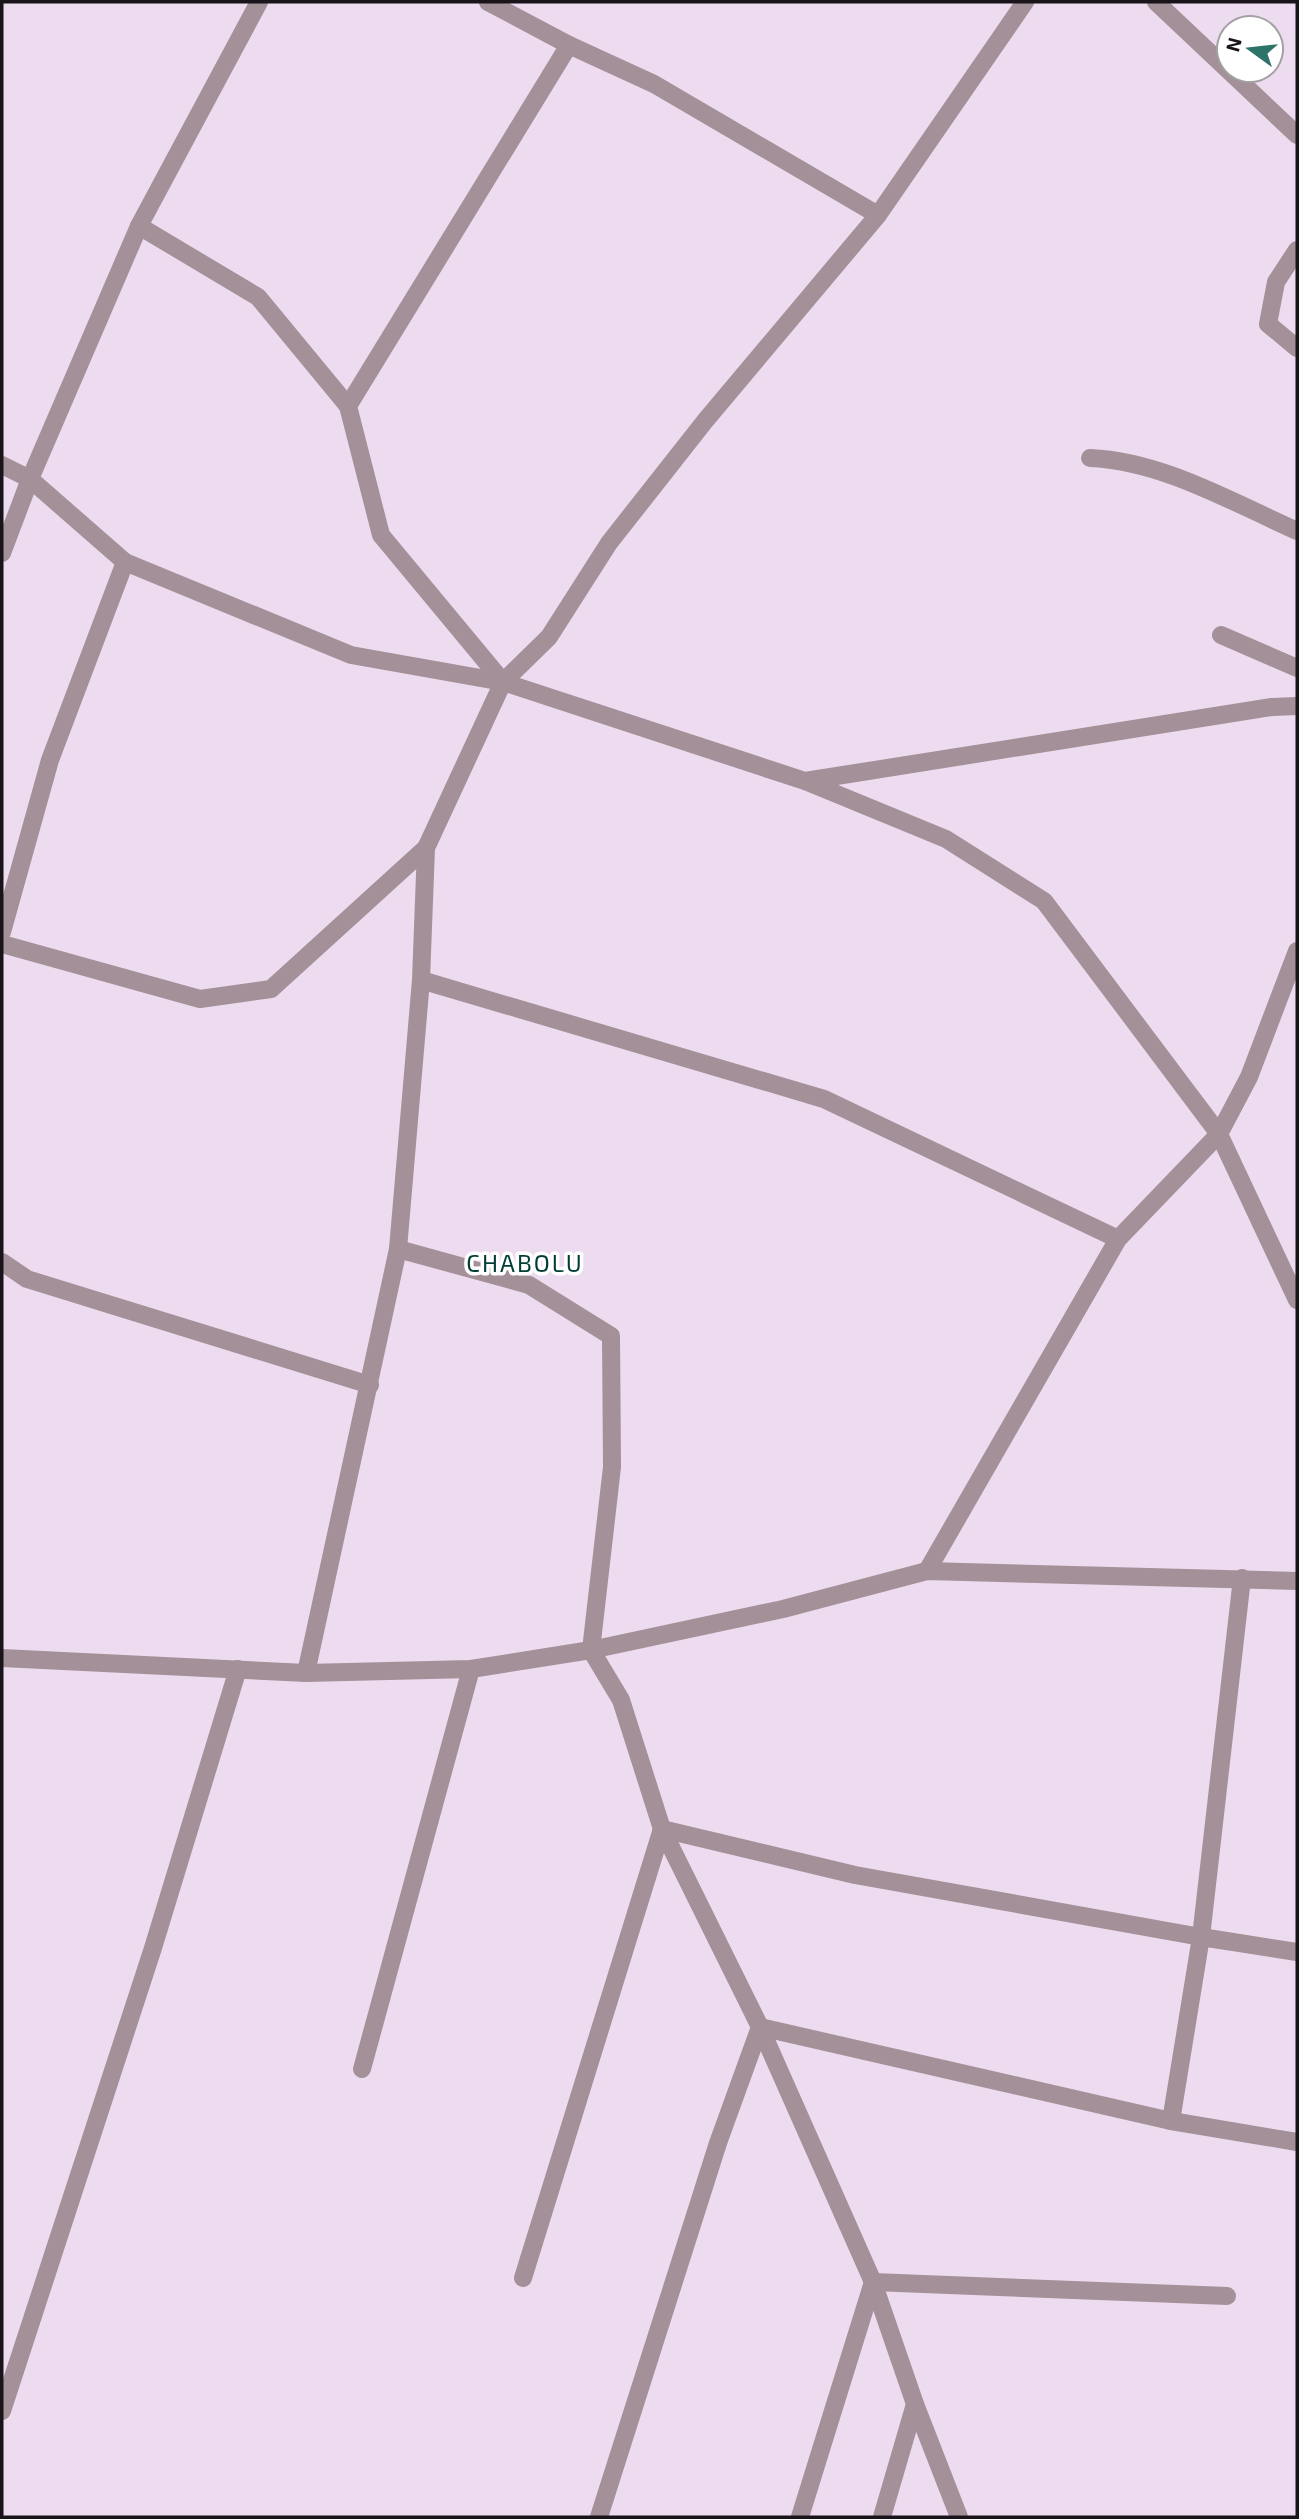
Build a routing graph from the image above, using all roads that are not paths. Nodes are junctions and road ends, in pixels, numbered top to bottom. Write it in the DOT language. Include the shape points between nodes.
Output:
graph roads {
  1 [pos="259,2"];
  2 [pos="488,2"];
  3 [pos="1025,2"];
  4 [pos="1156,2"];
  5 [pos="569,45"];
  6 [pos="1297,135"];
  7 [pos="878,215"];
  8 [pos="139,226"];
  9 [pos="1297,250"];
  10 [pos="1297,348"];
  11 [pos="348,406"];
  12 [pos="1090,457"];
  13 [pos="2,465"];
  14 [pos="30,479"];
  15 [pos="1297,531"];
  16 [pos="2,553"];
  17 [pos="125,562"];
  18 [pos="1222,635"];
  19 [pos="1297,668"];
  20 [pos="503,682"];
  21 [pos="1297,706"];
  22 [pos="805,781"];
  23 [pos="426,848"];
  24 [pos="2,932"];
  25 [pos="2,944"];
  26 [pos="1297,951"];
  27 [pos="421,980"];
  28 [pos="1219,1133"];
  29 [pos="1118,1239"];
  30 [pos="398,1249"];
  31 [pos="2,1262"];
  32 [pos="1297,1300"];
  33 [pos="370,1385"];
  34 [pos="927,1571"];
  35 [pos="1242,1578"];
  36 [pos="1297,1581"];
  37 [pos="591,1650"];
  38 [pos="2,1658"];
  39 [pos="471,1669"];
  40 [pos="238,1670"];
  41 [pos="306,1673"];
  42 [pos="662,1829"];
  43 [pos="1201,1937"];
  44 [pos="1297,1952"];
  45 [pos="761,2027"];
  46 [pos="362,2069"];
  47 [pos="1171,2121"];
  48 [pos="1297,2142"];
  49 [pos="523,2278"];
  50 [pos="873,2282"];
  51 [pos="1227,2296"];
  52 [pos="915,2403"];
  53 [pos="2,2411"];
  54 [pos="599,2517"];
  55 [pos="800,2517"];
  56 [pos="882,2517"];
  57 [pos="959,2517"];
  1 -- 8 [label="street"];
  2 -- 5 [label="street"];
  3 -- 7 [label="street"];
  4 -- 6 [label="street"];
  5 -- 7 [label="street" via="653,84"];
  5 -- 11 [label="street"];
  7 -- 20 [label="street" via="609,542 549,637"];
  8 -- 11 [label="street" via="258,298"];
  8 -- 14 [label="street"];
  9 -- 10 [label="street" via="1276,282 1268,324"];
  11 -- 20 [label="street" via="381,535"];
  12 -- 15 [label="street" via="1133,463 1189,483"];
  13 -- 14 [label="street"];
  14 -- 16 [label="street"];
  14 -- 17 [label="street"];
  17 -- 20 [label="street" via="351,655"];
  17 -- 24 [label="street" via="50,760"];
  18 -- 19 [label="street"];
  20 -- 22 [label="street"];
  20 -- 23 [label="street"];
  21 -- 22 [label="street"];
  22 -- 28 [label="street" via="946,839 1044,901"];
  23 -- 25 [label="street" via="271,989 200,999"];
  23 -- 27 [label="street"];
  26 -- 28 [label="street" via="1250,1077"];
  27 -- 29 [label="street" via="824,1099"];
  27 -- 30 [label="street"];
  28 -- 29 [label="street"];
  28 -- 32 [label="street"];
  29 -- 34 [label="street"];
  30 -- 33 [label="street"];
  30 -- 37 [label="street" via="529,1285 611,1336 611,1468"];
  31 -- 33 [label="street" via="27,1279"];
  33 -- 41 [label="street"];
  34 -- 35 [label="street"];
  34 -- 37 [label="street" via="783,1609"];
  35 -- 36 [label="street"];
  35 -- 43 [label="street"];
  37 -- 39 [label="street"];
  37 -- 42 [label="street" via="621,1700"];
  38 -- 40 [label="street"];
  39 -- 41 [label="street"];
  39 -- 46 [label="street"];
  40 -- 41 [label="street"];
  40 -- 53 [label="street"];
  42 -- 43 [label="street" via="855,1875"];
  42 -- 45 [label="street"];
  42 -- 49 [label="street"];
  43 -- 44 [label="street"];
  43 -- 47 [label="street"];
  45 -- 47 [label="street"];
  45 -- 50 [label="street"];
  45 -- 54 [label="street" via="718,2143"];
  47 -- 48 [label="street"];
  50 -- 51 [label="street"];
  50 -- 52 [label="street"];
  50 -- 55 [label="street"];
  52 -- 56 [label="street"];
  52 -- 57 [label="street"];
}
